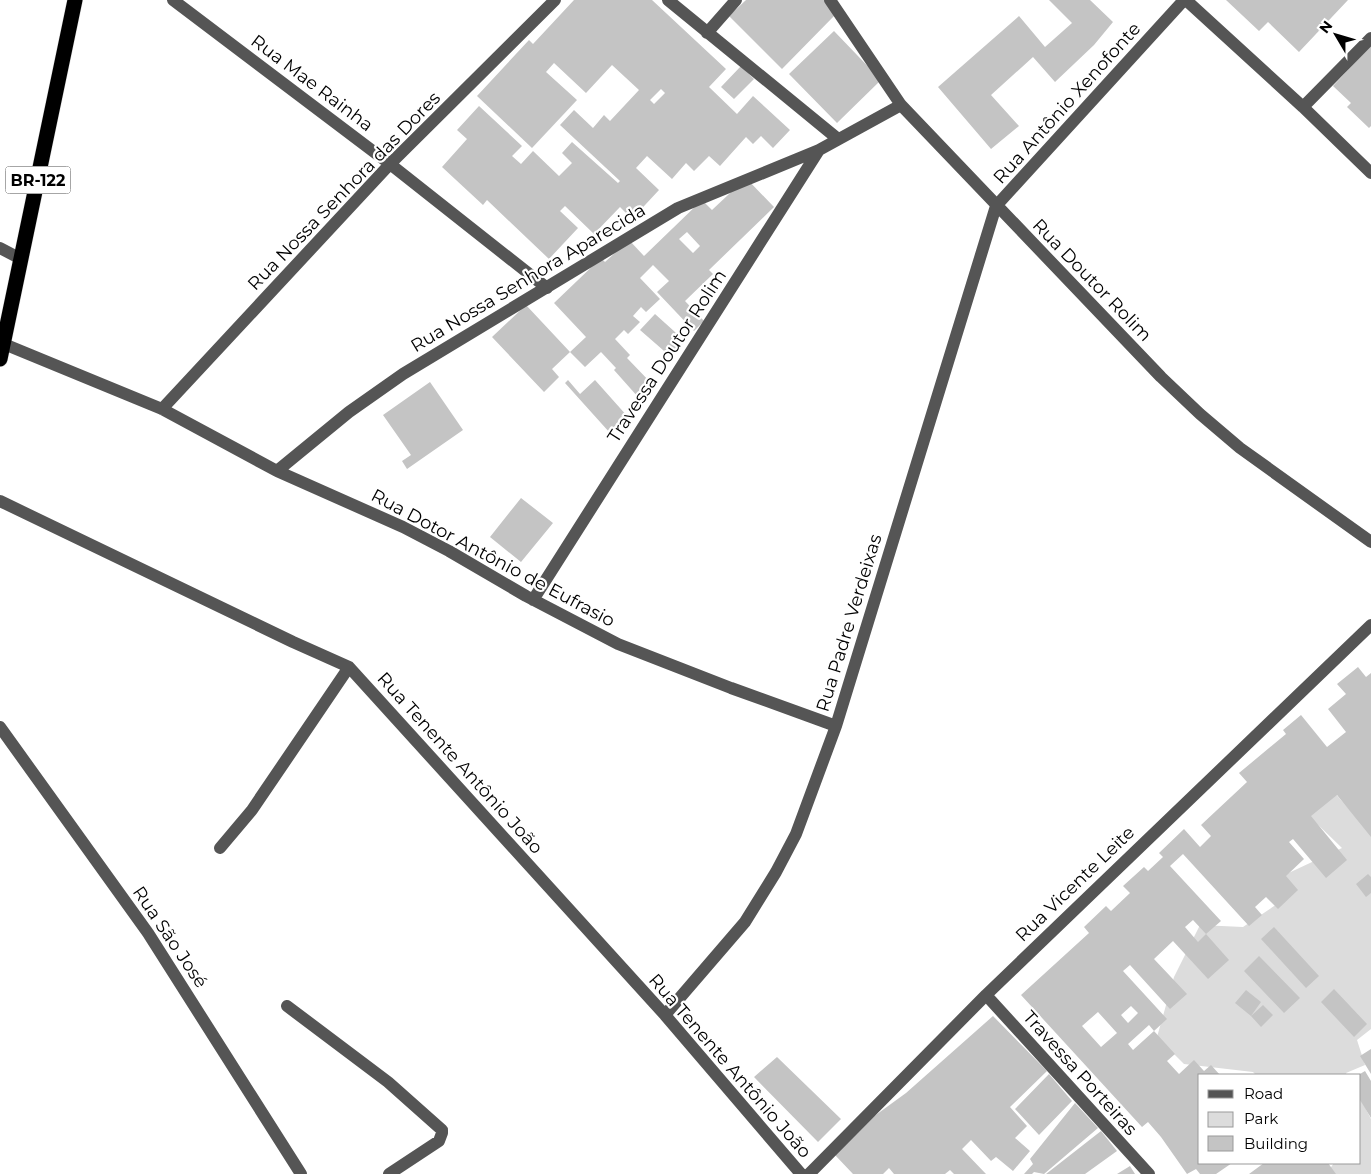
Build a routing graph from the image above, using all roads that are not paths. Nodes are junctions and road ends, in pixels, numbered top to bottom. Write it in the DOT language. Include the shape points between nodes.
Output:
graph roads {
  1 [pos="75,0"];
  2 [pos="173,0"];
  3 [pos="555,0"];
  4 [pos="668,0"];
  5 [pos="736,0"];
  6 [pos="830,0"];
  7 [pos="1185,0"];
  8 [pos="707,33"];
  9 [pos="1371,38"];
  10 [pos="901,105"];
  11 [pos="1303,106"];
  12 [pos="838,139"];
  13 [pos="818,150"];
  14 [pos="390,164"];
  15 [pos="1371,173"];
  16 [pos="996,206"];
  17 [pos="0,248"];
  18 [pos="21,259"];
  19 [pos="547,288"];
  20 [pos="4,344"];
  21 [pos="0,359"];
  22 [pos="162,409"];
  23 [pos="277,471"];
  24 [pos="0,501"];
  25 [pos="1371,542"];
  26 [pos="532,600"];
  27 [pos="1371,625"];
  28 [pos="349,667"];
  29 [pos="0,726"];
  30 [pos="836,726"];
  31 [pos="220,848"];
  32 [pos="986,995"];
  33 [pos="287,1006"];
  34 [pos="665,1015"];
  35 [pos="301,1174"];
  36 [pos="389,1174"];
  37 [pos="801,1174"];
  38 [pos="809,1174"];
  39 [pos="1149,1174"];
  1 -- 18 [label="highway, BR-122"];
  2 -- 14 [label="street, Rua Mae Rainha"];
  3 -- 14 [label="street, Rua Nossa Senhora das Dores"];
  4 -- 8 [label="street"];
  5 -- 8 [label="street"];
  6 -- 10 [label="street, Rua Doutor Rolim"];
  7 -- 11 [label="street"];
  7 -- 16 [label="street, Rua Antônio Xenofonte"];
  8 -- 12 [label="street"];
  9 -- 11 [label="street"];
  10 -- 12 [label="street"];
  10 -- 16 [label="street, Rua Doutor Rolim"];
  11 -- 15 [label="street"];
  12 -- 13 [label="street, Travessa Doutor Rolim"];
  13 -- 19 [label="street, Rua Nossa Senhora Aparecida" via="678,208"];
  13 -- 26 [label="street, Travessa Doutor Rolim"];
  14 -- 19 [label="street, Rua Mae Rainha"];
  14 -- 22 [label="street, Rua Nossa Senhora das Dores"];
  16 -- 25 [label="street, Rua Doutor Rolim" via="1200,414 1240,448"];
  16 -- 30 [label="street, Rua Padre Verdeixas"];
  17 -- 18 [label="street"];
  18 -- 20 [label="highway, BR-122"];
  19 -- 23 [label="street, Rua Nossa Senhora Aparecida" via="403,374 349,412"];
  20 -- 21 [label="highway, BR-122"];
  20 -- 22 [label="street, Rua Dotor Antônio de Eufrasio"];
  22 -- 23 [label="street, Rua Dotor Antônio de Eufrasio"];
  23 -- 26 [label="street, Rua Dotor Antônio de Eufrasio" via="403,527"];
  24 -- 28 [label="street, Rua Tenente Antônio João"];
  26 -- 30 [label="street, Rua Dotor Antônio de Eufrasio" via="618,644"];
  27 -- 32 [label="street, Rua Vicente Leite"];
  28 -- 31 [label="street" via="252,810"];
  28 -- 34 [label="street, Rua Tenente Antônio João"];
  29 -- 35 [label="street, Rua São José" via="148,934"];
  30 -- 34 [label="street, Rua Padre Verdeixas" via="796,834 776,872 745,922"];
  32 -- 38 [label="street, Rua Vicente Leite"];
  32 -- 39 [label="street, Travessa Porteiras"];
  33 -- 36 [label="street" via="388,1082 442,1130 439,1141"];
  34 -- 37 [label="street, Rua Tenente Antônio João"];
}
